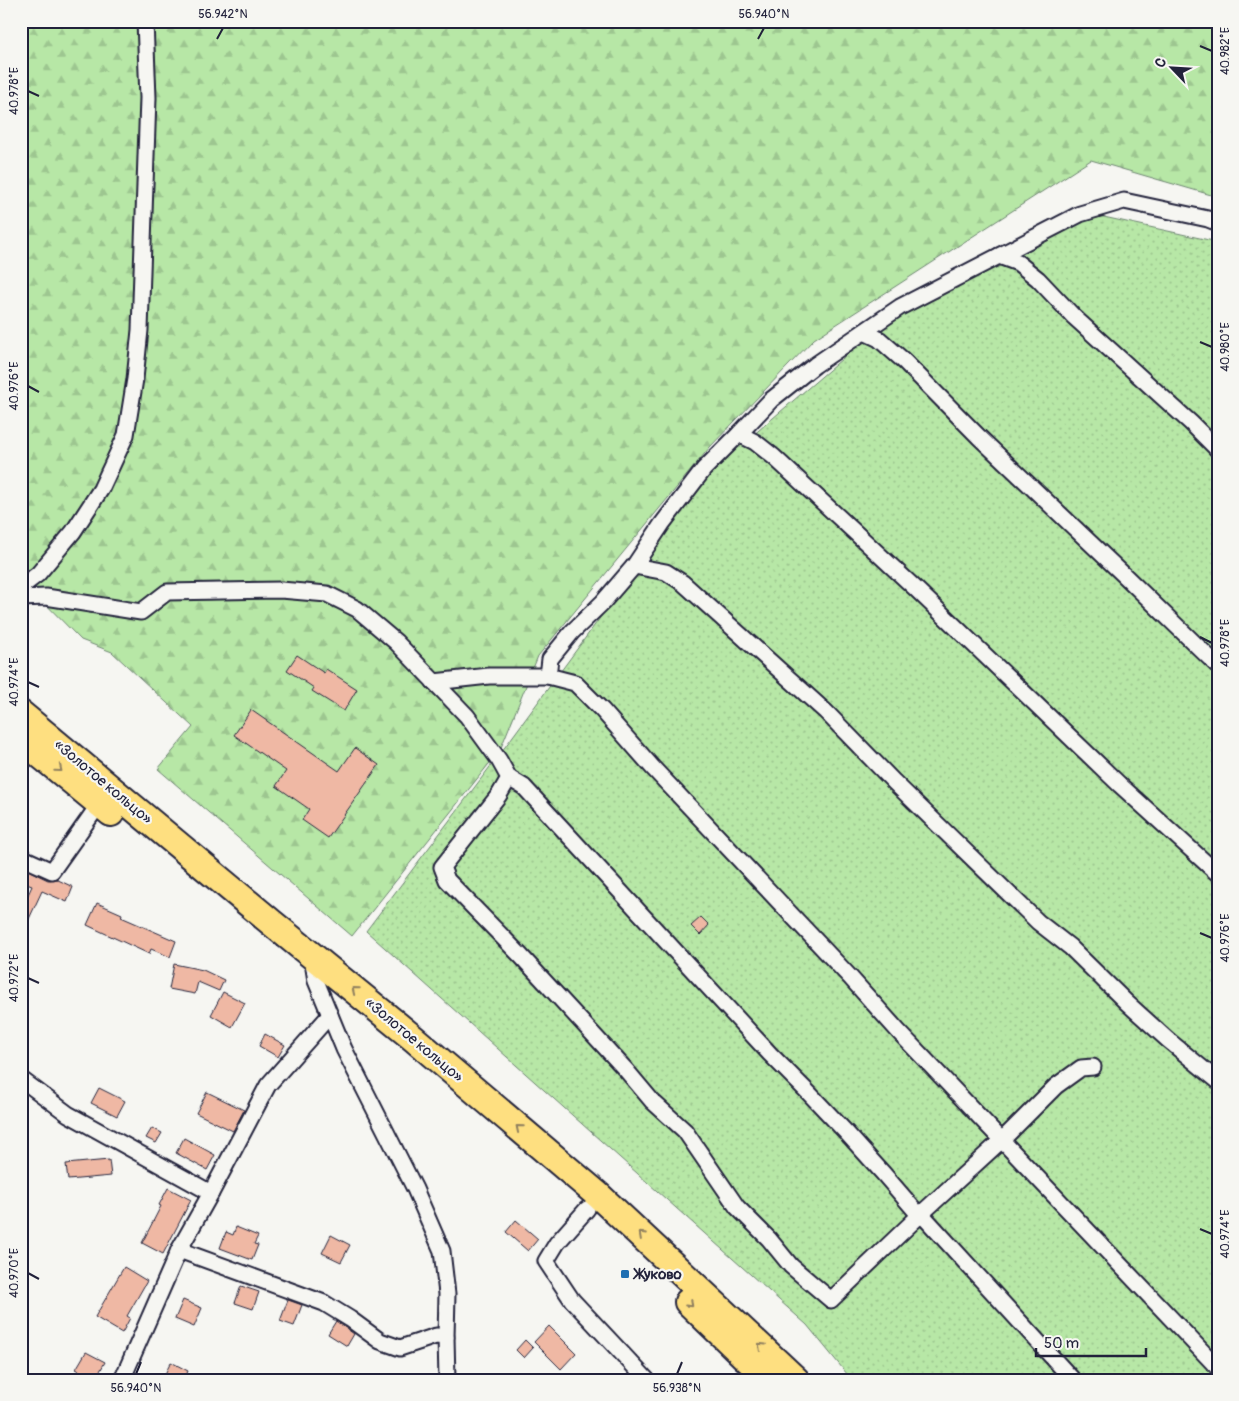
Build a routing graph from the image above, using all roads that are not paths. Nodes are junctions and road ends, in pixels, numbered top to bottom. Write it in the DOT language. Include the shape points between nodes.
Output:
graph roads {
  1 [pos="145,21"];
  2 [pos="1218,223"];
  3 [pos="998,256"];
  4 [pos="864,332"];
  5 [pos="739,434"];
  6 [pos="1218,450"];
  7 [pos="634,566"];
  8 [pos="21,587"];
  9 [pos="21,598"];
  10 [pos="1218,666"];
  11 [pos="548,676"];
  12 [pos="434,682"];
  13 [pos="21,714"];
  14 [pos="21,738"];
  15 [pos="509,778"];
  16 [pos="100,803"];
  17 [pos="21,857"];
  18 [pos="1218,874"];
  19 [pos="312,956"];
  20 [pos="316,981"];
  21 [pos="330,1015"];
  22 [pos="1093,1067"];
  23 [pos="21,1079"];
  24 [pos="1218,1081"];
  25 [pos="1001,1140"];
  26 [pos="211,1193"];
  27 [pos="587,1210"];
  28 [pos="919,1215"];
  29 [pos="179,1250"];
  30 [pos="446,1337"];
  31 [pos="1218,1368"];
  32 [pos="122,1380"];
  33 [pos="447,1380"];
  34 [pos="647,1380"];
  35 [pos="769,1380"];
  36 [pos="796,1380"];
  37 [pos="1073,1380"];
  1 -- 8 [label="street" via="148,98 140,330 126,435 102,490 73,532 38,574"];
  2 -- 3 [label="street" via="1124,201 1080,214"];
  3 -- 4 [label="street" via="900,308"];
  3 -- 6 [label="street" via="1018,263 1038,279 1074,317"];
  4 -- 5 [label="street" via="771,400"];
  4 -- 10 [label="street" via="879,339 904,361"];
  5 -- 7 [label="street" via="704,469"];
  5 -- 18 [label="street" via="774,456"];
  7 -- 11 [label="street" via="550,659"];
  7 -- 24 [label="street" via="666,572 683,583 826,712 1038,922"];
  9 -- 12 [label="street" via="46,597 141,612 166,592 281,590 327,594 357,609 396,642"];
  11 -- 12 [label="street" via="489,676"];
  11 -- 25 [label="street" via="575,683 602,710"];
  12 -- 15 [label="street" via="467,716"];
  13 -- 19 [label="highway, «Золотое кольцо»"];
  14 -- 16 [label="highway, «Золотое кольцо», one-way"];
  15 -- 28 [label="street" via="524,787 770,1054 866,1153"];
  15 -- 28 [label="street" via="442,868 447,880 521,956 652,1101 685,1132 737,1207 791,1266 831,1300"];
  16 -- 17 [label="street" via="52,871"];
  16 -- 20 [label="highway, «Золотое кольцо»"];
  19 -- 20 [label="street"];
  36 -- 19 [label="highway, «Золотое кольцо», one-way" via="605,1201"];
  20 -- 21 [label="street"];
  20 -- 27 [label="highway, «Золотое кольцо»"];
  21 -- 26 [label="street" via="268,1085"];
  21 -- 30 [label="street" via="416,1189 442,1251 447,1294"];
  22 -- 25 [label="street" via="1081,1068 1056,1086"];
  23 -- 26 [label="street" via="68,1114"];
  25 -- 28 [label="street"];
  25 -- 31 [label="street"];
  26 -- 29 [label="street"];
  27 -- 34 [label="street" via="556,1244 546,1261 572,1300"];
  27 -- 35 [label="highway, «Золотое кольцо», one-way" via="625,1242"];
  28 -- 37 [label="street"];
  29 -- 30 [label="street" via="324,1303 380,1341 400,1348 436,1336"];
  29 -- 32 [label="street"];
  30 -- 33 [label="street"];
}
